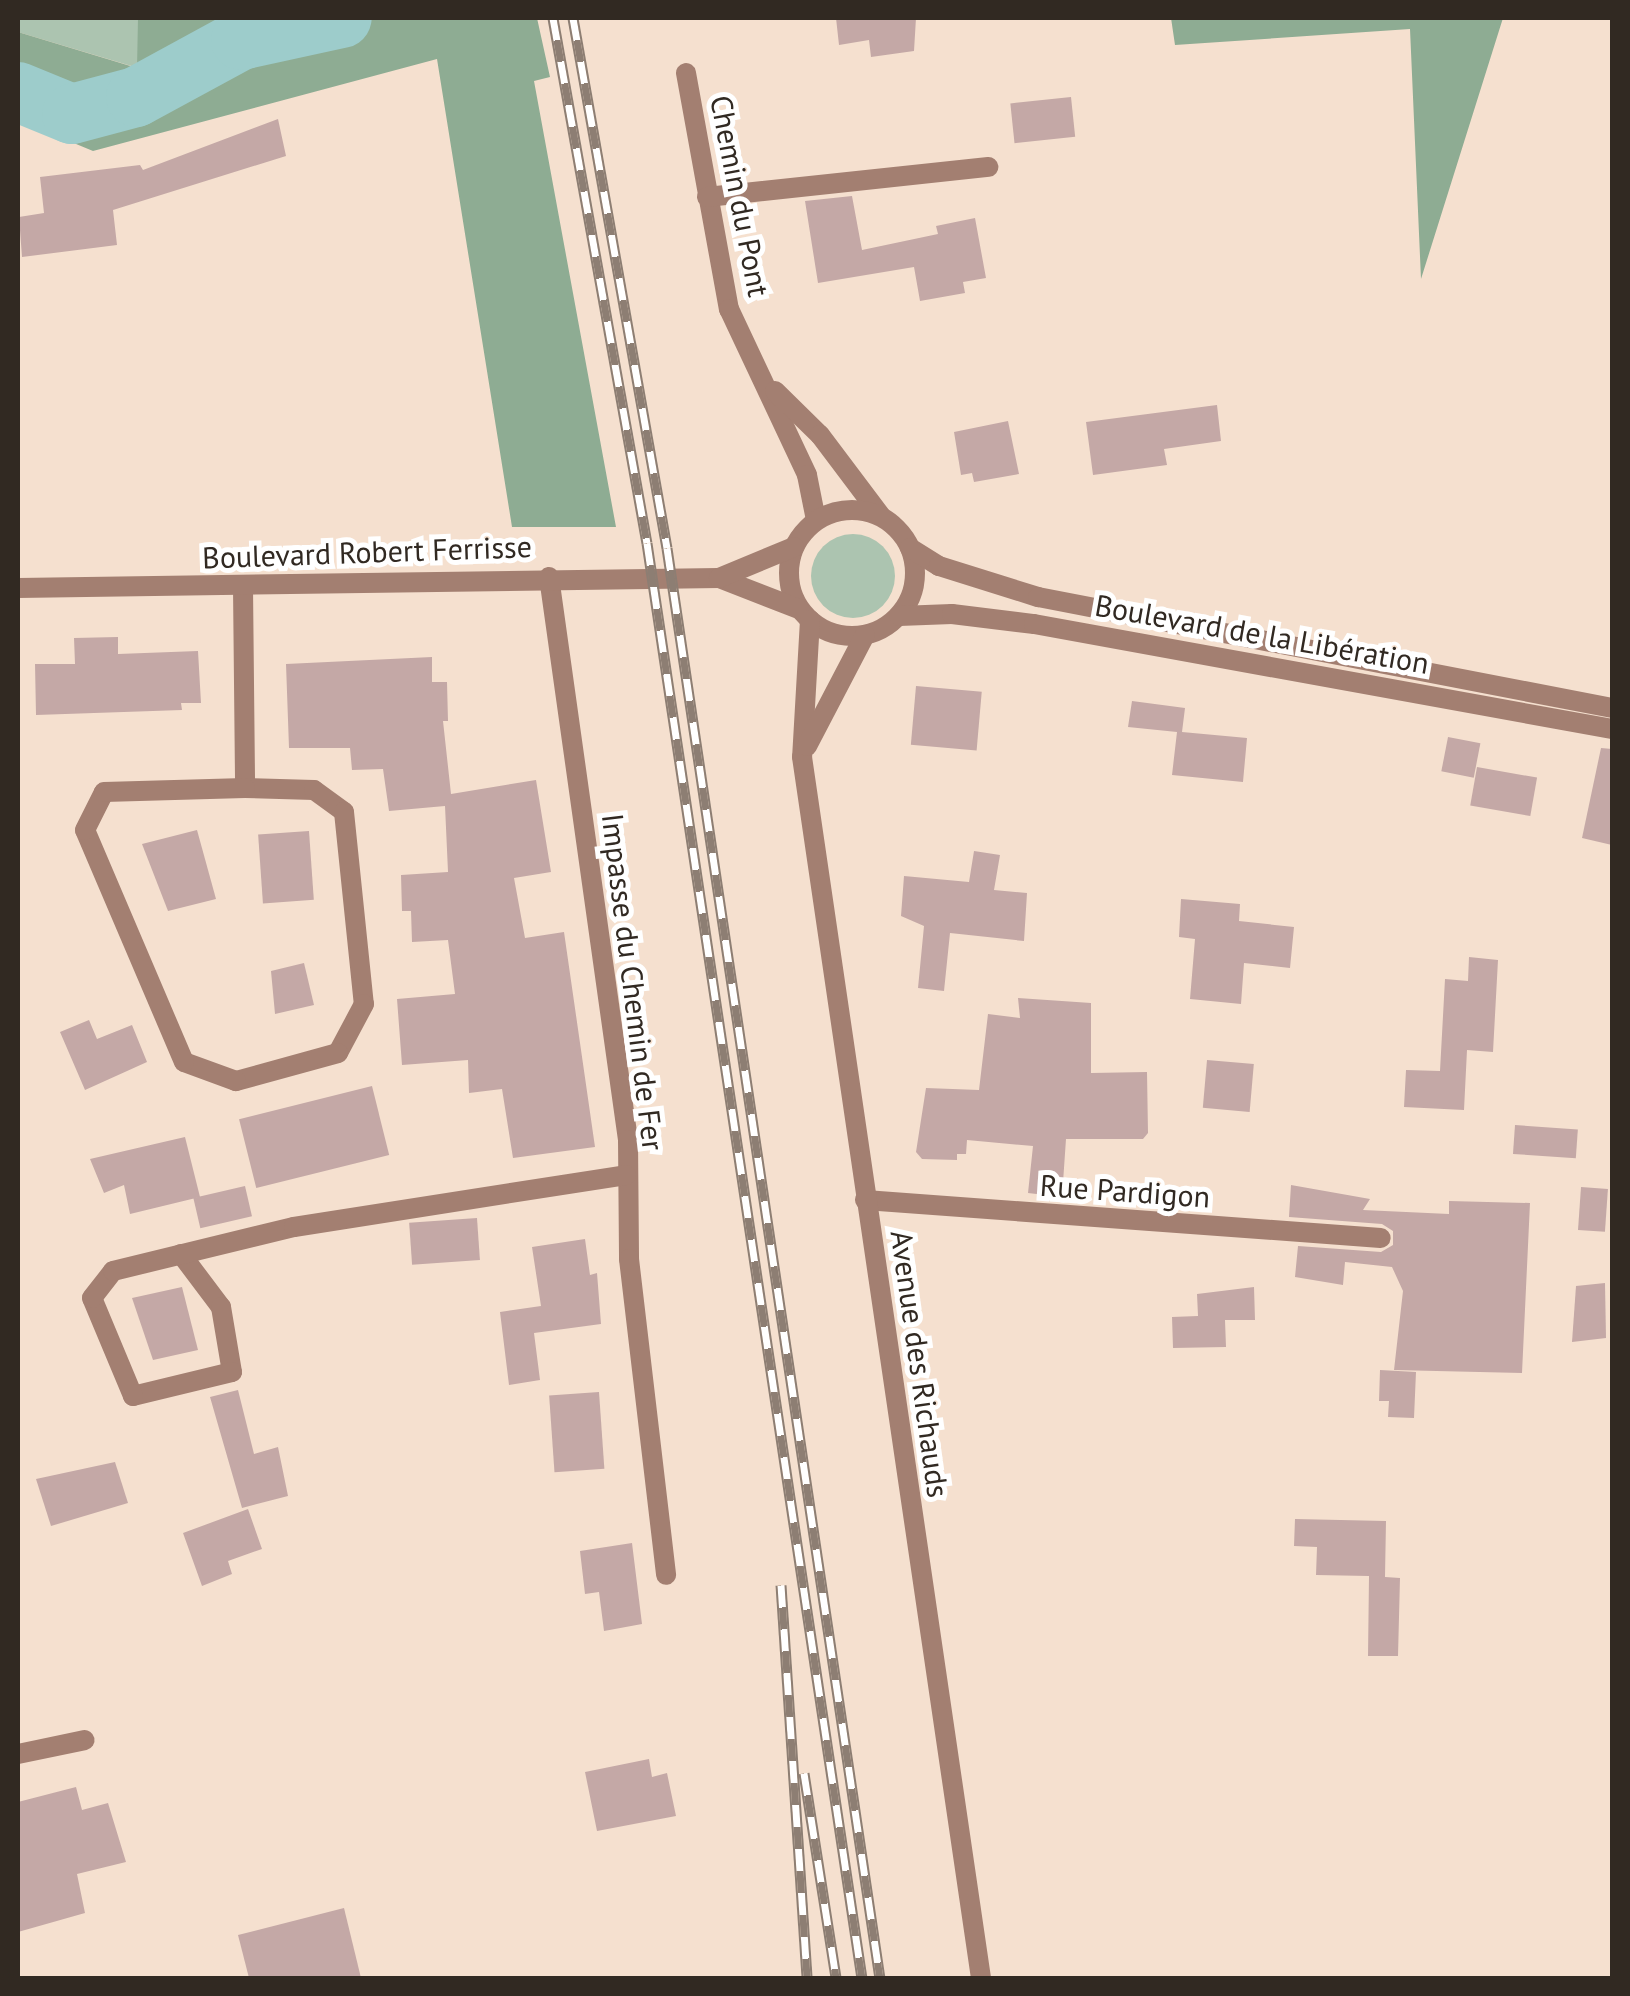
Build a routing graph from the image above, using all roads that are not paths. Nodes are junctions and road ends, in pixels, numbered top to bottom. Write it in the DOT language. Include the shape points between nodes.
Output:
graph roads {
  1 [pos="686,73"];
  2 [pos="988,167"];
  3 [pos="707,197"];
  4 [pos="766,382"];
  5 [pos="881,516"];
  6 [pos="816,520"];
  7 [pos="794,546"];
  8 [pos="910,548"];
  9 [pos="549,576"];
  10 [pos="718,578"];
  11 [pos="243,586"];
  12 [pos="18,588"];
  13 [pos="804,615"];
  14 [pos="898,616"];
  15 [pos="865,635"];
  16 [pos="1612,708"];
  17 [pos="1612,729"];
  18 [pos="802,757"];
  19 [pos="245,788"];
  20 [pos="626,1176"];
  21 [pos="865,1200"];
  22 [pos="1381,1238"];
  23 [pos="181,1254"];
  24 [pos="666,1575"];
  25 [pos="85,1740"];
  26 [pos="18,1754"];
  27 [pos="981,1978"];
  1 -- 3 [label="street, Chemin du Pont"];
  2 -- 3 [label="street"];
  3 -- 4 [label="street, Chemin du Pont" via="730,308"];
  4 -- 5 [label="street, Chemin du Pont" via="820,435"];
  4 -- 6 [label="street, Chemin du Pont" via="807,475"];
  5 -- 6 [label="street" via="859,510"];
  5 -- 8 [label="street"];
  6 -- 7 [label="street"];
  7 -- 10 [label="street, Boulevard Robert Ferrisse"];
  7 -- 13 [label="street" via="788,578"];
  8 -- 14 [label="street" via="915,583"];
  8 -- 16 [label="street, Boulevard de la Libération" via="939,566 1038,597"];
  9 -- 10 [label="street, Boulevard Robert Ferrisse"];
  9 -- 11 [label="street, Boulevard Robert Ferrisse"];
  9 -- 20 [label="street, Impasse du Chemin de Fer" via="628,1140"];
  10 -- 13 [label="street, Boulevard Robert Ferrisse"];
  11 -- 12 [label="street, Boulevard Robert Ferrisse"];
  11 -- 19 [label="street"];
  13 -- 15 [label="street" via="836,634"];
  13 -- 18 [label="street, Avenue des Richauds"];
  14 -- 15 [label="street"];
  14 -- 17 [label="street, Boulevard de la Libération" via="952,614 1034,624"];
  15 -- 18 [label="street"];
  18 -- 21 [label="street, Avenue des Richauds"];
  19 -- 19 [label="street" via="104,792 85,830 184,1062 236,1082 338,1052 364,1004 344,812 314,790"];
  20 -- 23 [label="street" via="294,1227"];
  20 -- 24 [label="street, Impasse du Chemin de Fer" via="628,1259"];
  21 -- 22 [label="street, Rue Pardigon"];
  21 -- 27 [label="street, Avenue des Richauds"];
  23 -- 23 [label="street" via="113,1270 92,1298 133,1396 232,1372 221,1307"];
  25 -- 26 [label="street"];
}
